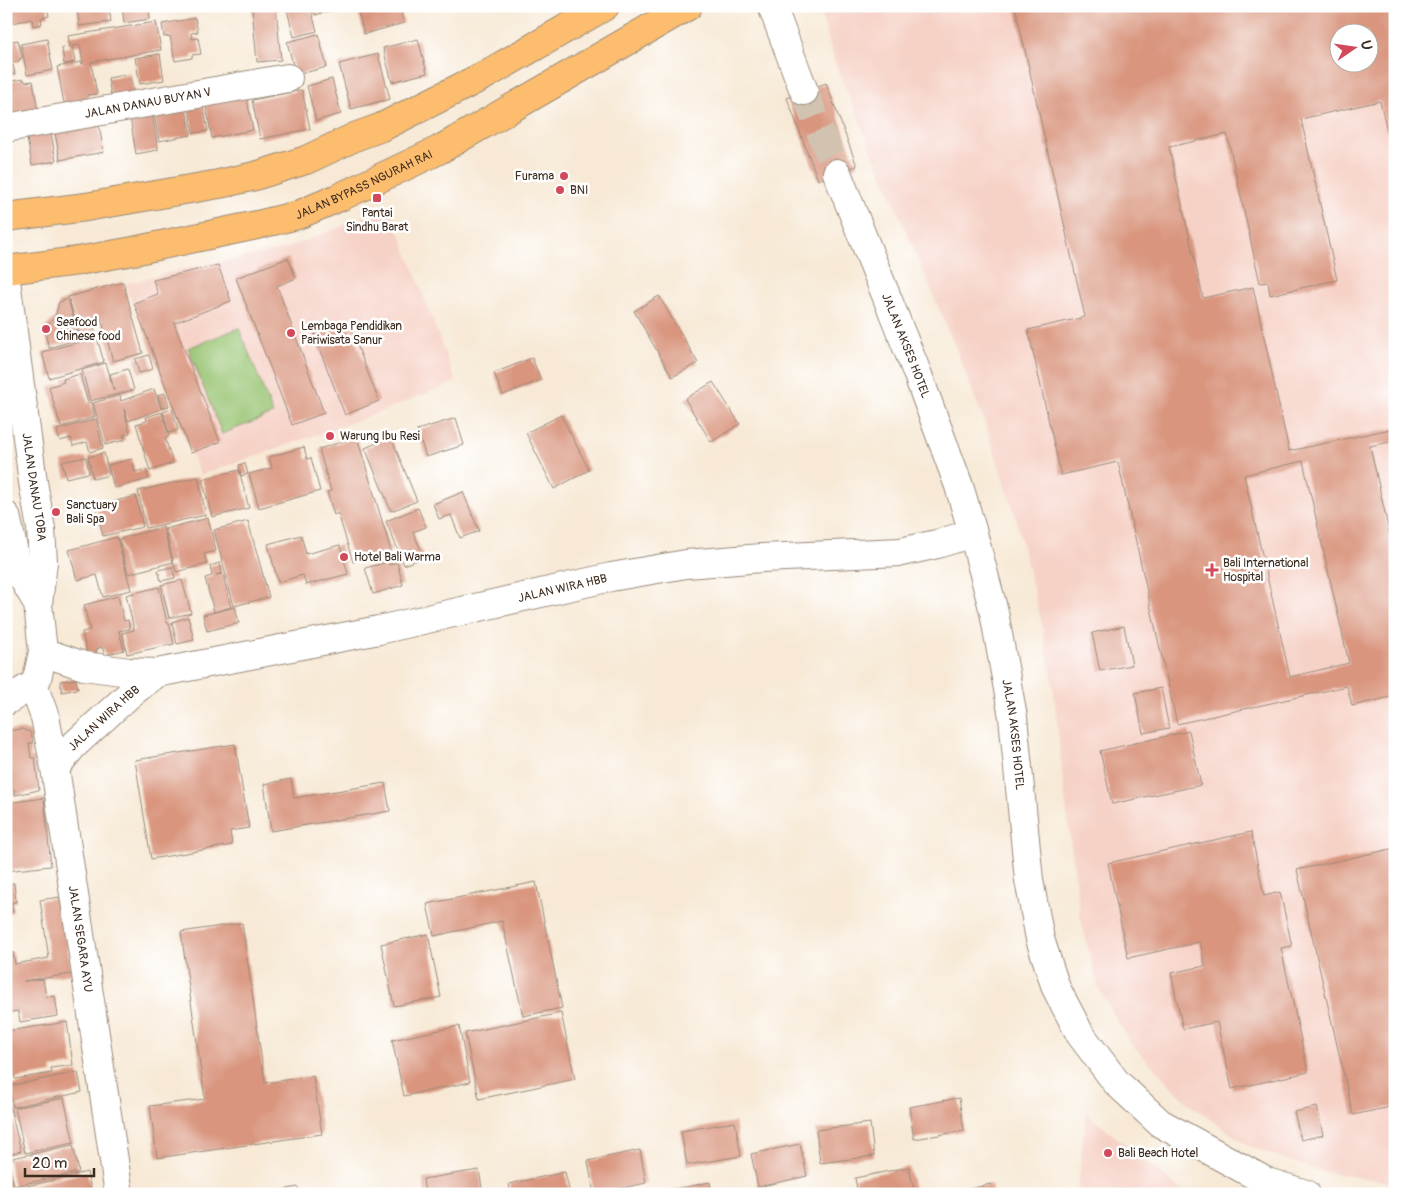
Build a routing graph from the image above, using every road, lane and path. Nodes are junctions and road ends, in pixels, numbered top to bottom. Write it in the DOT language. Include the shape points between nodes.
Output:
graph roads {
  1 [pos="605,6"];
  2 [pos="688,6"];
  3 [pos="772,6"];
  4 [pos="487,74"];
  5 [pos="288,78"];
  6 [pos="804,91"];
  7 [pos="507,111"];
  8 [pos="6,128"];
  9 [pos="837,173"];
  10 [pos="6,217"];
  11 [pos="6,270"];
  12 [pos="6,280"];
  13 [pos="6,516"];
  14 [pos="973,533"];
  15 [pos="38,604"];
  16 [pos="43,652"];
  17 [pos="157,674"];
  18 [pos="33,685"];
  19 [pos="6,700"];
  20 [pos="55,768"];
  21 [pos="119,1194"];
  22 [pos="1306,1194"];
  1 -- 4 [label="highway"];
  2 -- 7 [label="highway, JALAN BYPASS NGURAH RAI"];
  3 -- 6 [label="street"];
  4 -- 7 [label="highway"];
  4 -- 10 [label="highway" via="382,127 306,160 256,176 86,207"];
  5 -- 8 [label="street, JALAN DANAU BUYAN V"];
  7 -- 11 [label="highway, JALAN BYPASS NGURAH RAI" via="398,171 298,215 133,251"];
  9 -- 14 [label="street, JALAN AKSES HOTEL" via="916,370"];
  12 -- 15 [label="street, JALAN DANAU TOBA" via="41,529 43,562"];
  13 -- 15 [label="street, JALAN DANAU TOBA" via="18,570"];
  14 -- 17 [label="street, JALAN WIRA HBB" via="902,552 686,564"];
  14 -- 22 [label="street, JALAN AKSES HOTEL" via="994,612 1013,717 1029,880 1040,939 1056,988 1080,1034 1116,1082 1160,1123 1267,1182"];
  15 -- 16 [label="street, JALAN DANAU TOBA"];
  16 -- 17 [label="street, JALAN WIRA HBB" via="84,666"];
  16 -- 18 [label="street, JALAN DANAU TOBA"];
  17 -- 20 [label="street, JALAN WIRA HBB" via="73,746"];
  18 -- 19 [label="street"];
  18 -- 20 [label="street, JALAN SEGARA AYU" via="45,717"];
  20 -- 21 [label="street, JALAN SEGARA AYU"];
}
